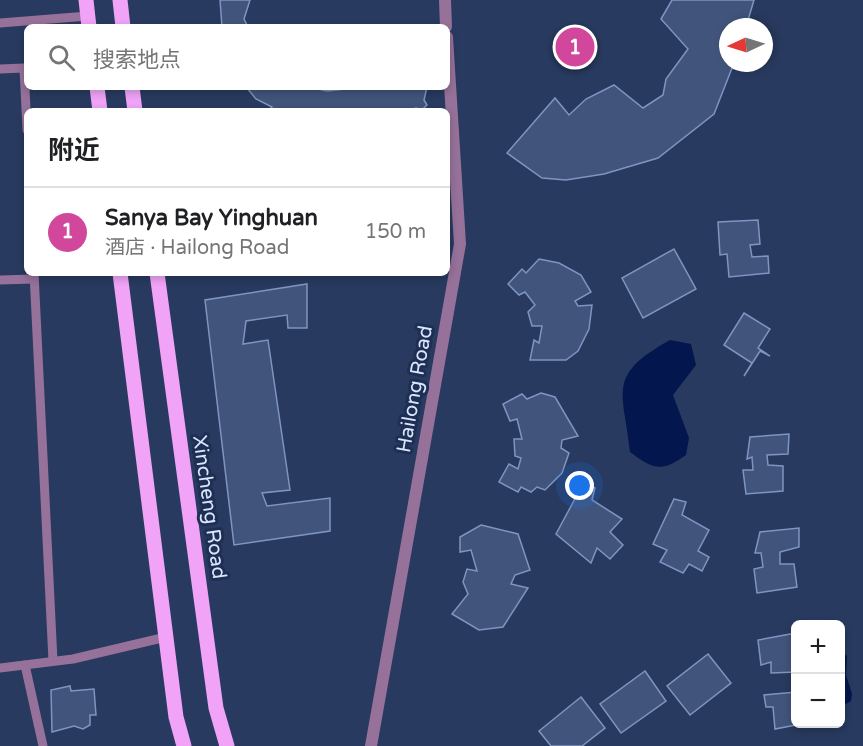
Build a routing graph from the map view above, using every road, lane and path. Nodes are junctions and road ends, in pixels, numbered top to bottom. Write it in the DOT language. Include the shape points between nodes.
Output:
graph roads {
  1 [pos="86,0"];
  2 [pos="120,0"];
  3 [pos="445,0"];
  4 [pos="89,22"];
  5 [pos="0,23"];
  6 [pos="123,24"];
  7 [pos="446,24"];
  8 [pos="24,68"];
  9 [pos="0,69"];
  10 [pos="450,85"];
  11 [pos="25,90"];
  12 [pos="97,90"];
  13 [pos="132,90"];
  14 [pos="26,108"];
  15 [pos="100,108"];
  16 [pos="135,108"];
  17 [pos="34,276"];
  18 [pos="120,276"];
  19 [pos="157,276"];
  20 [pos="0,280"];
  21 [pos="166,637"];
  22 [pos="53,661"];
  23 [pos="25,665"];
  24 [pos="0,668"];
  25 [pos="43,746"];
  26 [pos="184,746"];
  27 [pos="227,746"];
  28 [pos="371,746"];
  1 -- 4 [label="main road"];
  2 -- 6 [label="main road"];
  3 -- 7 [label="street"];
  4 -- 5 [label="lane"];
  8 -- 9 [label="lane"];
  10 -- 28 [label="street, Hailong Road" via="460,244"];
  11 -- 14 [label="lane"];
  12 -- 15 [label="main road"];
  13 -- 16 [label="main road"];
  17 -- 20 [label="lane"];
  17 -- 22 [label="lane"];
  18 -- 21 [label="main road"];
  19 -- 27 [label="main road, Xincheng Road" via="216,708"];
  21 -- 22 [label="lane"];
  21 -- 26 [label="main road" via="176,717"];
  22 -- 23 [label="lane"];
  23 -- 24 [label="lane"];
  23 -- 25 [label="lane"];
}
